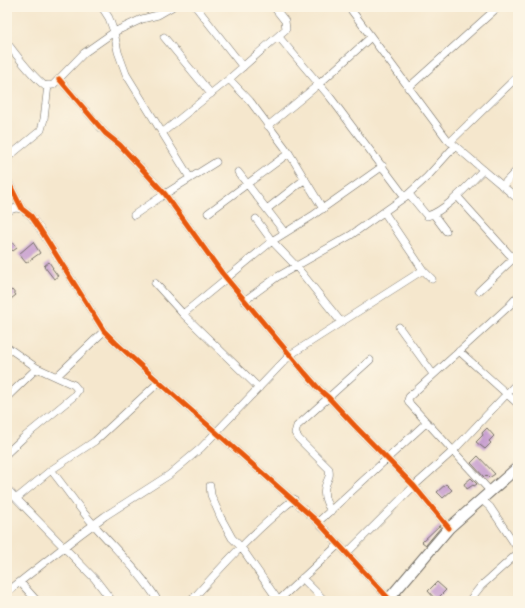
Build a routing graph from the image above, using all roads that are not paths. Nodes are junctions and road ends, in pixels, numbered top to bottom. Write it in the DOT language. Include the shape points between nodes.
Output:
graph roads {
  1 [pos="102,7"];
  2 [pos="172,7"];
  3 [pos="196,7"];
  4 [pos="274,7"];
  5 [pos="349,7"];
  6 [pos="498,7"];
  7 [pos="114,32"];
  8 [pos="278,36"];
  9 [pos="164,37"];
  10 [pos="371,37"];
  11 [pos="7,43"];
  12 [pos="243,66"];
  13 [pos="518,76"];
  14 [pos="59,79"];
  15 [pos="230,79"];
  16 [pos="319,84"];
  17 [pos="48,86"];
  18 [pos="408,88"];
  19 [pos="211,94"];
  20 [pos="268,126"];
  21 [pos="162,133"];
  22 [pos="452,144"];
  23 [pos="289,153"];
  24 [pos="7,158"];
  25 [pos="216,162"];
  26 [pos="383,166"];
  27 [pos="483,170"];
  28 [pos="238,172"];
  29 [pos="517,173"];
  30 [pos="190,178"];
  31 [pos="7,179"];
  32 [pos="305,179"];
  33 [pos="247,184"];
  34 [pos="502,186"];
  35 [pos="165,194"];
  36 [pos="407,196"];
  37 [pos="457,196"];
  38 [pos="518,199"];
  39 [pos="22,209"];
  40 [pos="267,209"];
  41 [pos="323,209"];
  42 [pos="7,211"];
  43 [pos="384,212"];
  44 [pos="208,214"];
  45 [pos="434,214"];
  46 [pos="134,215"];
  47 [pos="256,219"];
  48 [pos="446,231"];
  49 [pos="285,233"];
  50 [pos="272,241"];
  51 [pos="516,260"];
  52 [pos="296,266"];
  53 [pos="422,270"];
  54 [pos="227,279"];
  55 [pos="432,279"];
  56 [pos="155,283"];
  57 [pos="479,291"];
  58 [pos="518,296"];
  59 [pos="244,301"];
  60 [pos="183,314"];
  61 [pos="341,322"];
  62 [pos="399,327"];
  63 [pos="104,331"];
  64 [pos="7,347"];
  65 [pos="459,351"];
  66 [pos="290,355"];
  67 [pos="370,360"];
  68 [pos="37,368"];
  69 [pos="433,374"];
  70 [pos="56,376"];
  71 [pos="159,382"];
  72 [pos="518,382"];
  73 [pos="259,388"];
  74 [pos="506,394"];
  75 [pos="7,396"];
  76 [pos="328,397"];
  77 [pos="518,404"];
  78 [pos="427,422"];
  79 [pos="217,433"];
  80 [pos="453,451"];
  81 [pos="7,453"];
  82 [pos="387,458"];
  83 [pos="518,467"];
  84 [pos="51,470"];
  85 [pos="210,486"];
  86 [pos="414,486"];
  87 [pos="7,489"];
  88 [pos="491,492"];
  89 [pos="17,498"];
  90 [pos="294,500"];
  91 [pos="482,500"];
  92 [pos="331,511"];
  93 [pos="318,522"];
  94 [pos="93,524"];
  95 [pos="449,528"];
  96 [pos="338,545"];
  97 [pos="63,547"];
  98 [pos="241,547"];
  99 [pos="518,549"];
  100 [pos="518,553"];
  101 [pos="347,554"];
  102 [pos="302,578"];
  103 [pos="20,582"];
  104 [pos="7,592"];
  105 [pos="388,600"];
  106 [pos="37,601"];
  107 [pos="112,601"];
  108 [pos="158,601"];
  109 [pos="192,601"];
  110 [pos="278,601"];
  111 [pos="325,601"];
  112 [pos="469,601"];
  1 -- 7 [label="street"];
  2 -- 7 [label="street"];
  3 -- 12 [label="street"];
  4 -- 8 [label="street" via="285,21 286,29"];
  5 -- 10 [label="street"];
  6 -- 18 [label="street"];
  7 -- 14 [label="street" via="84,53"];
  7 -- 21 [label="street" via="126,74"];
  8 -- 12 [label="street"];
  8 -- 16 [label="street"];
  9 -- 19 [label="street"];
  10 -- 16 [label="street"];
  10 -- 18 [label="street"];
  11 -- 17 [label="street" via="31,73"];
  12 -- 15 [label="street"];
  13 -- 22 [label="street"];
  14 -- 17 [label="street"];
  14 -- 35 [label="street" via="105,132"];
  15 -- 19 [label="street"];
  15 -- 20 [label="street"];
  16 -- 20 [label="street"];
  16 -- 26 [label="street"];
  17 -- 24 [label="street" via="41,130"];
  18 -- 22 [label="street"];
  19 -- 21 [label="street"];
  20 -- 23 [label="street"];
  21 -- 30 [label="street"];
  22 -- 27 [label="street"];
  22 -- 36 [label="street" via="427,177"];
  23 -- 32 [label="street"];
  23 -- 33 [label="street"];
  25 -- 30 [label="street"];
  26 -- 36 [label="street"];
  26 -- 41 [label="street"];
  27 -- 34 [label="street"];
  27 -- 37 [label="street"];
  28 -- 33 [label="street"];
  29 -- 34 [label="street"];
  30 -- 35 [label="street"];
  31 -- 39 [label="street"];
  32 -- 40 [label="street"];
  32 -- 41 [label="street"];
  33 -- 40 [label="street"];
  33 -- 44 [label="street"];
  34 -- 38 [label="street"];
  35 -- 46 [label="street"];
  35 -- 54 [label="street"];
  36 -- 43 [label="street"];
  36 -- 45 [label="street" via="427,216"];
  37 -- 45 [label="street"];
  37 -- 51 [label="street"];
  39 -- 42 [label="street"];
  39 -- 63 [label="street" via="40,229"];
  40 -- 49 [label="street"];
  41 -- 49 [label="street"];
  43 -- 52 [label="street" via="351,235"];
  43 -- 53 [label="street"];
  45 -- 48 [label="street"];
  47 -- 50 [label="street"];
  49 -- 50 [label="street"];
  50 -- 52 [label="street"];
  50 -- 54 [label="street"];
  51 -- 57 [label="street"];
  52 -- 59 [label="street"];
  52 -- 61 [label="street"];
  53 -- 55 [label="street"];
  53 -- 61 [label="street"];
  54 -- 59 [label="street"];
  54 -- 60 [label="street"];
  56 -- 60 [label="street"];
  58 -- 65 [label="street"];
  59 -- 66 [label="street"];
  60 -- 73 [label="street"];
  61 -- 66 [label="street"];
  62 -- 69 [label="street"];
  63 -- 70 [label="street"];
  63 -- 71 [label="street"];
  64 -- 68 [label="street"];
  65 -- 69 [label="street"];
  65 -- 74 [label="street"];
  66 -- 73 [label="street"];
  66 -- 76 [label="street"];
  67 -- 76 [label="street"];
  68 -- 70 [label="street"];
  68 -- 75 [label="street"];
  69 -- 78 [label="street" via="408,400"];
  70 -- 81 [label="street" via="74,385 78,390"];
  71 -- 79 [label="street"];
  71 -- 84 [label="street" via="95,441"];
  72 -- 74 [label="street"];
  73 -- 79 [label="street"];
  74 -- 77 [label="street"];
  74 -- 80 [label="street"];
  76 -- 82 [label="street"];
  76 -- 92 [label="street" via="297,426 295,433 329,469 330,477 324,492"];
  78 -- 80 [label="street"];
  78 -- 82 [label="street"];
  79 -- 90 [label="street"];
  79 -- 94 [label="street" via="169,475"];
  80 -- 86 [label="street"];
  80 -- 88 [label="street"];
  82 -- 86 [label="street"];
  82 -- 92 [label="street"];
  83 -- 88 [label="street"];
  84 -- 89 [label="street"];
  84 -- 94 [label="street"];
  85 -- 98 [label="street" via="221,518 232,538"];
  86 -- 95 [label="street"];
  86 -- 101 [label="street"];
  87 -- 89 [label="street"];
  88 -- 91 [label="street"];
  89 -- 97 [label="street"];
  90 -- 93 [label="street"];
  90 -- 98 [label="street" via="276,513"];
  91 -- 95 [label="street"];
  91 -- 99 [label="street" via="490,507"];
  92 -- 93 [label="street"];
  93 -- 96 [label="street"];
  94 -- 97 [label="street"];
  94 -- 108 [label="street" via="152,590"];
  95 -- 105 [label="street"];
  96 -- 101 [label="street"];
  96 -- 102 [label="street"];
  97 -- 103 [label="street"];
  97 -- 107 [label="street"];
  98 -- 109 [label="street"];
  98 -- 110 [label="street"];
  100 -- 112 [label="street" via="481,586"];
  101 -- 105 [label="street"];
  102 -- 110 [label="street"];
  102 -- 111 [label="street"];
  103 -- 104 [label="street"];
  103 -- 106 [label="street"];
}
